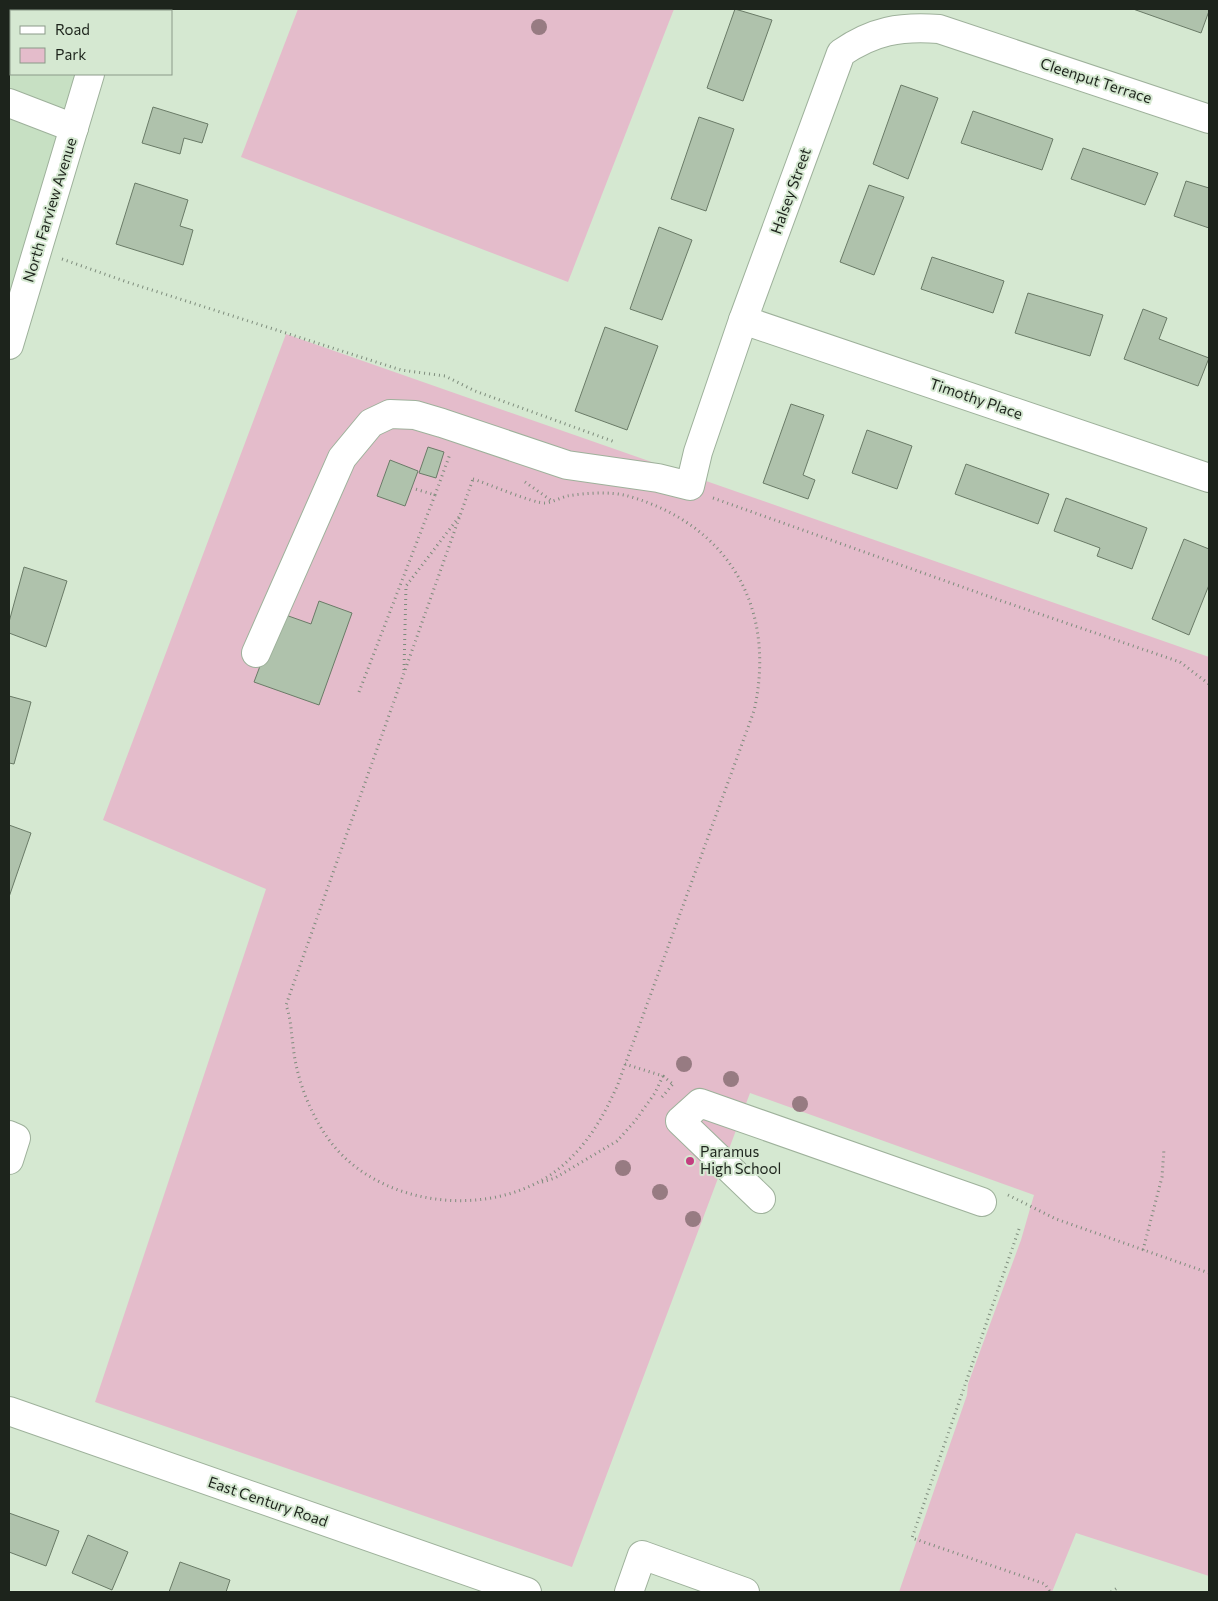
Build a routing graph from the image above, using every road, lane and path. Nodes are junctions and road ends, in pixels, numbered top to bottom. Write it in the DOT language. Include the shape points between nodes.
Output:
graph roads {
  1 [pos="982,44"];
  2 [pos="90,75"];
  3 [pos="9,103"];
  4 [pos="1209,119"];
  5 [pos="74,128"];
  6 [pos="59,258"];
  7 [pos="743,320"];
  8 [pos="9,346"];
  9 [pos="618,443"];
  10 [pos="452,449"];
  11 [pos="691,478"];
  12 [pos="1209,478"];
  13 [pos="520,479"];
  14 [pos="412,488"];
  15 [pos="435,496"];
  16 [pos="552,501"];
  17 [pos="461,515"];
  18 [pos="402,582"];
  19 [pos="408,584"];
  20 [pos="256,653"];
  21 [pos="404,674"];
  22 [pos="1209,684"];
  23 [pos="359,692"];
  24 [pos="625,1064"];
  25 [pos="663,1076"];
  26 [pos="678,1088"];
  27 [pos="9,1135"];
  28 [pos="1164,1149"];
  29 [pos="9,1160"];
  30 [pos="537,1184"];
  31 [pos="761,1199"];
  32 [pos="982,1202"];
  33 [pos="1019,1229"];
  34 [pos="1143,1250"];
  35 [pos="9,1411"];
  36 [pos="1119,1587"];
  37 [pos="527,1592"];
  38 [pos="629,1592"];
  39 [pos="745,1592"];
  40 [pos="1050,1592"];
  41 [pos="1112,1592"];
  1 -- 4 [label="street, Cleenput Terrace"];
  1 -- 7 [label="street, Halsey Street" via="939,29 912,27 882,32 841,53"];
  2 -- 5 [label="street, North Farview Avenue"];
  3 -- 5 [label="street"];
  5 -- 8 [label="street, North Farview Avenue"];
  6 -- 9 [label="path" via="130,284 401,370 445,376 475,391"];
  7 -- 11 [label="street, Halsey Street"];
  7 -- 12 [label="street, Timothy Place"];
  10 -- 15 [label="path"];
  11 -- 20 [label="street" via="658,478 567,465 434,420 416,415 390,414 371,423 342,458"];
  11 -- 22 [label="path" via="734,506 1180,662"];
  13 -- 16 [label="path"];
  14 -- 15 [label="path"];
  15 -- 18 [label="path"];
  16 -- 17 [label="path" via="544,504 473,479"];
  16 -- 24 [label="path" via="567,496 596,494 627,496 698,530 723,555 741,580 754,610 760,642 754,711"];
  17 -- 19 [label="path"];
  17 -- 21 [label="path"];
  18 -- 19 [label="path"];
  18 -- 23 [label="path"];
  19 -- 21 [label="path"];
  21 -- 30 [label="path" via="286,1005 299,1076 312,1114 326,1136 339,1153 374,1180 399,1190 462,1201 487,1199"];
  24 -- 25 [label="path"];
  24 -- 30 [label="path" via="592,1135 561,1167"];
  25 -- 26 [label="path"];
  25 -- 30 [label="path" via="655,1093 617,1141 555,1178"];
  27 -- 29 [label="street" via="16,1138"];
  28 -- 34 [label="path" via="1162,1177"];
  31 -- 32 [label="street" via="680,1121 700,1103"];
  33 -- 40 [label="path" via="912,1538 1045,1584"];
  35 -- 37 [label="street, East Century Road"];
  36 -- 41 [label="path"];
  38 -- 39 [label="street" via="642,1555"];
}
